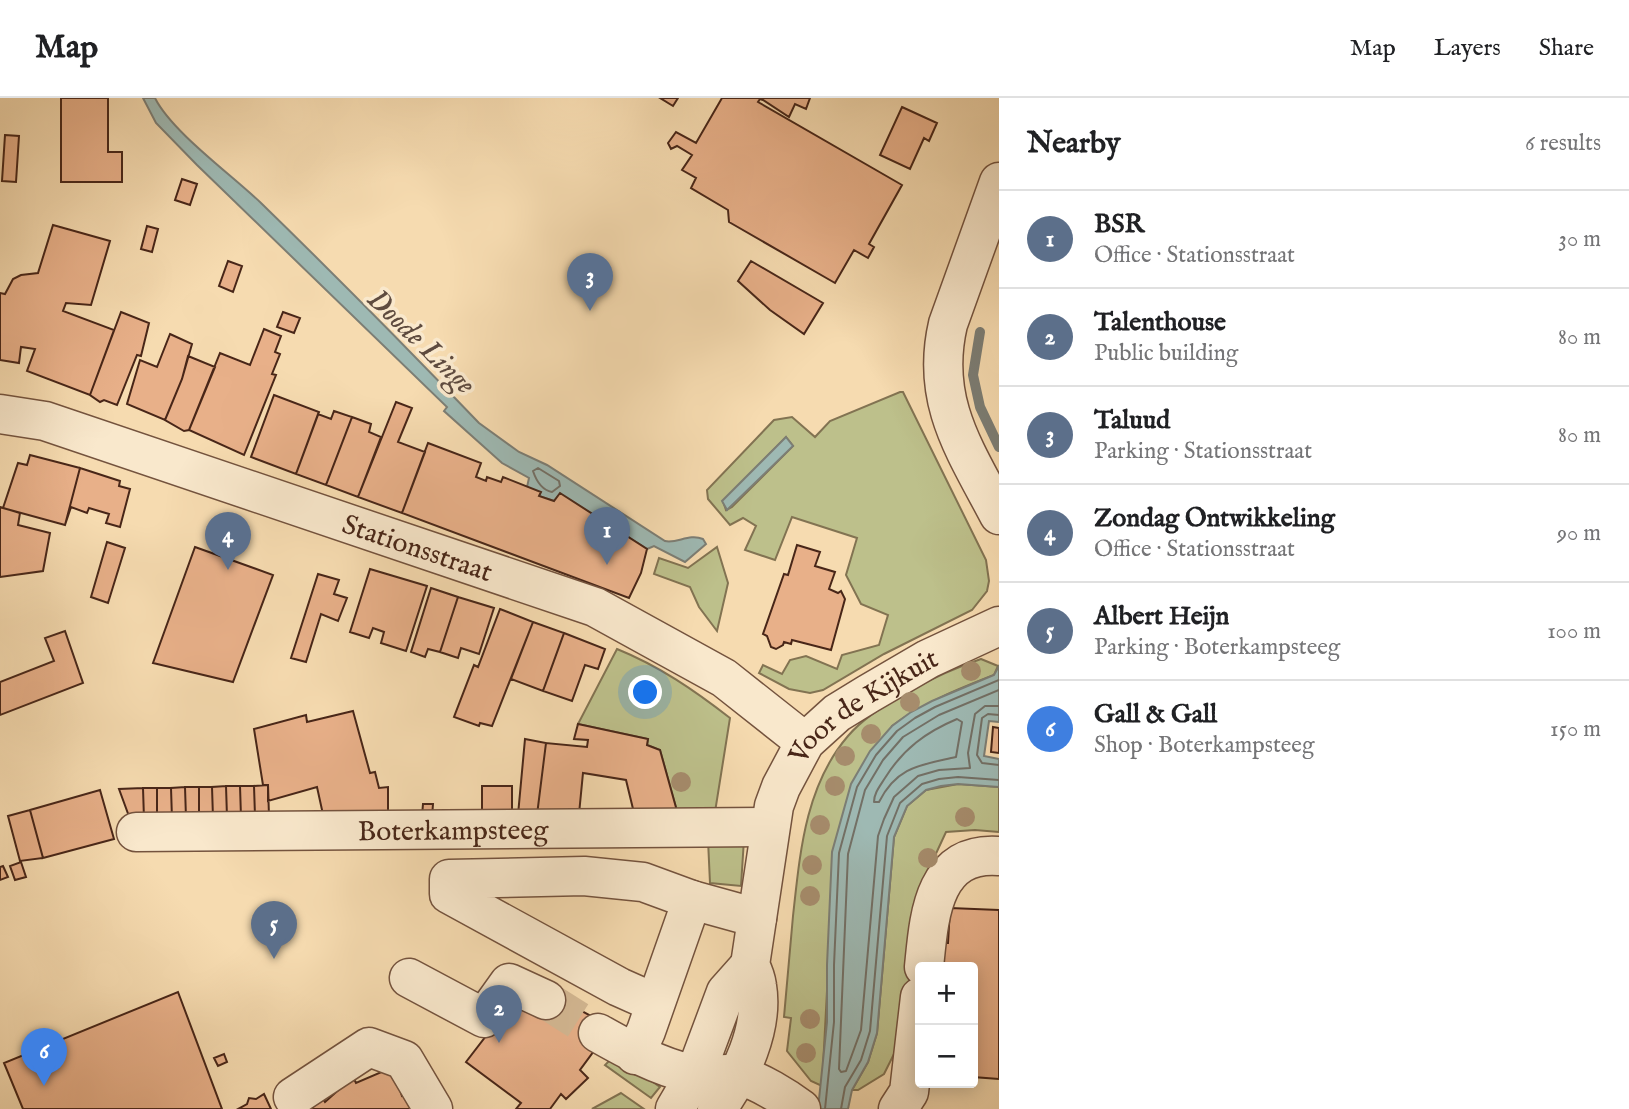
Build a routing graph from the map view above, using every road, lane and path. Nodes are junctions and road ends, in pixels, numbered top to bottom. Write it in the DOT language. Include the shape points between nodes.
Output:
graph roads {
  1 [pos="999,182"];
  2 [pos="0,414"];
  3 [pos="999,514"];
  4 [pos="999,626"];
  5 [pos="805,742"];
  6 [pos="770,827"];
  7 [pos="136,832"];
  8 [pos="999,856"];
  9 [pos="692,900"];
  10 [pos="757,918"];
  11 [pos="925,962"];
  12 [pos="750,965"];
  13 [pos="409,978"];
  14 [pos="546,1000"];
  15 [pos="655,1003"];
  16 [pos="917,1025"];
  17 [pos="598,1033"];
  18 [pos="635,1055"];
  19 [pos="695,1075"];
  20 [pos="293,1097"];
  21 [pos="728,1099"];
  22 [pos="433,1109"];
  23 [pos="676,1109"];
  24 [pos="801,1109"];
  25 [pos="898,1109"];
  1 -- 3 [label="street" via="948,324 942,364 949,415"];
  2 -- 5 [label="street, Stationsstraat" via="46,421 594,607 724,678"];
  4 -- 5 [label="street, Voor de Kijkuit" via="868,694 837,713"];
  5 -- 6 [label="street, Voor de Kijkuit" via="781,787"];
  6 -- 7 [label="street, Boterkampsteeg"];
  6 -- 10 [label="street, Voor de Kijkuit"];
  8 -- 11 [label="street" via="962,862 947,875 929,920"];
  9 -- 10 [label="street"];
  9 -- 15 [label="street"];
  9 -- 15 [label="street" via="643,882 584,876 449,879 449,894"];
  10 -- 12 [label="street, Voor de Kijkuit"];
  12 -- 19 [label="street" via="726,992"];
  12 -- 21 [label="street" via="757,985 755,1030"];
  13 -- 14 [label="street" via="484,1018 509,983"];
  15 -- 18 [label="street"];
  16 -- 25 [label="street" via="909,1092"];
  17 -- 18 [label="street"];
  18 -- 19 [label="street"];
  19 -- 21 [label="street"];
  19 -- 23 [label="street"];
  20 -- 22 [label="street" via="369,1047 404,1060"];
  21 -- 24 [label="street" via="788,1099"];
}
